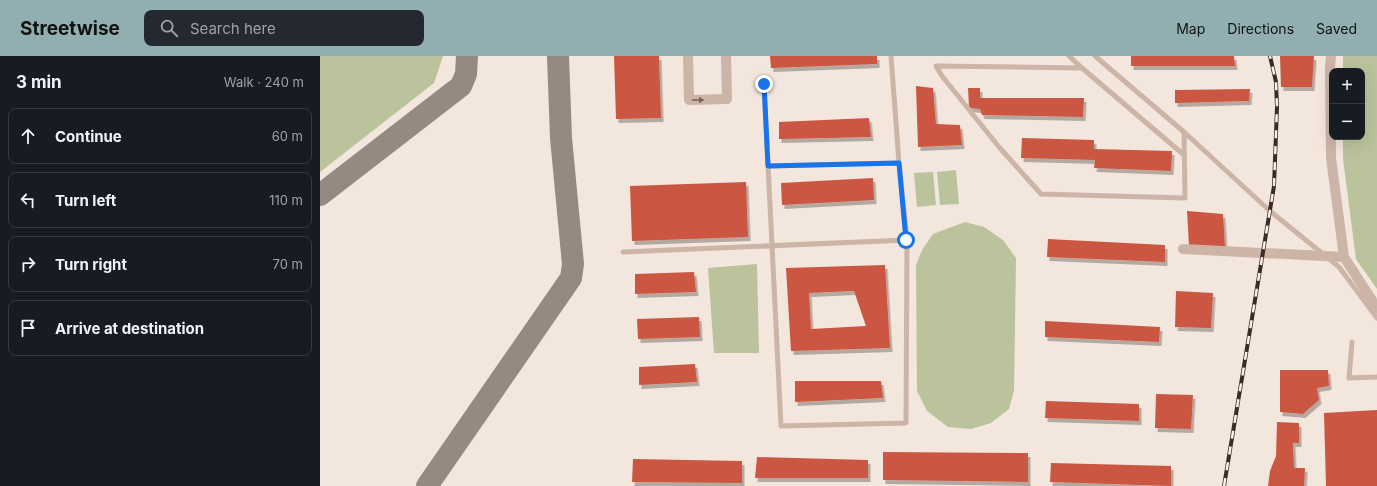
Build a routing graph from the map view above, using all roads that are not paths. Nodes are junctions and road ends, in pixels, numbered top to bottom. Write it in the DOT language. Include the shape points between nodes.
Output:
graph roads {
  1 [pos="688,56"];
  2 [pos="726,56"];
  3 [pos="890,56"];
  4 [pos="1068,56"];
  5 [pos="1095,56"];
  6 [pos="1331,56"];
  7 [pos="1082,68"];
  8 [pos="764,84"];
  9 [pos="1184,132"];
  10 [pos="1184,155"];
  11 [pos="899,163"];
  12 [pos="768,166"];
  13 [pos="906,240"];
  14 [pos="772,246"];
  15 [pos="1183,249"];
  16 [pos="623,252"];
  17 [pos="1344,257"];
  18 [pos="1377,308"];
  19 [pos="1377,318"];
  20 [pos="1352,342"];
  21 [pos="1377,377"];
  1 -- 2 [label="street, one-way" via="689,100 727,99"];
  3 -- 11 [label="lane"];
  4 -- 7 [label="lane"];
  5 -- 9 [label="lane"];
  6 -- 17 [label="street" via="1331,158"];
  7 -- 10 [label="lane"];
  7 -- 10 [label="lane" via="936,66 1041,194 1186,198"];
  8 -- 12 [label="lane"];
  9 -- 10 [label="lane"];
  9 -- 19 [label="lane" via="1270,211 1339,267"];
  11 -- 12 [label="lane"];
  11 -- 13 [label="lane"];
  12 -- 14 [label="lane"];
  13 -- 14 [label="lane"];
  13 -- 14 [label="lane" via="906,423 781,426"];
  14 -- 16 [label="lane"];
  15 -- 17 [label="street"];
  17 -- 18 [label="street"];
  20 -- 21 [label="lane" via="1349,378"];
}
